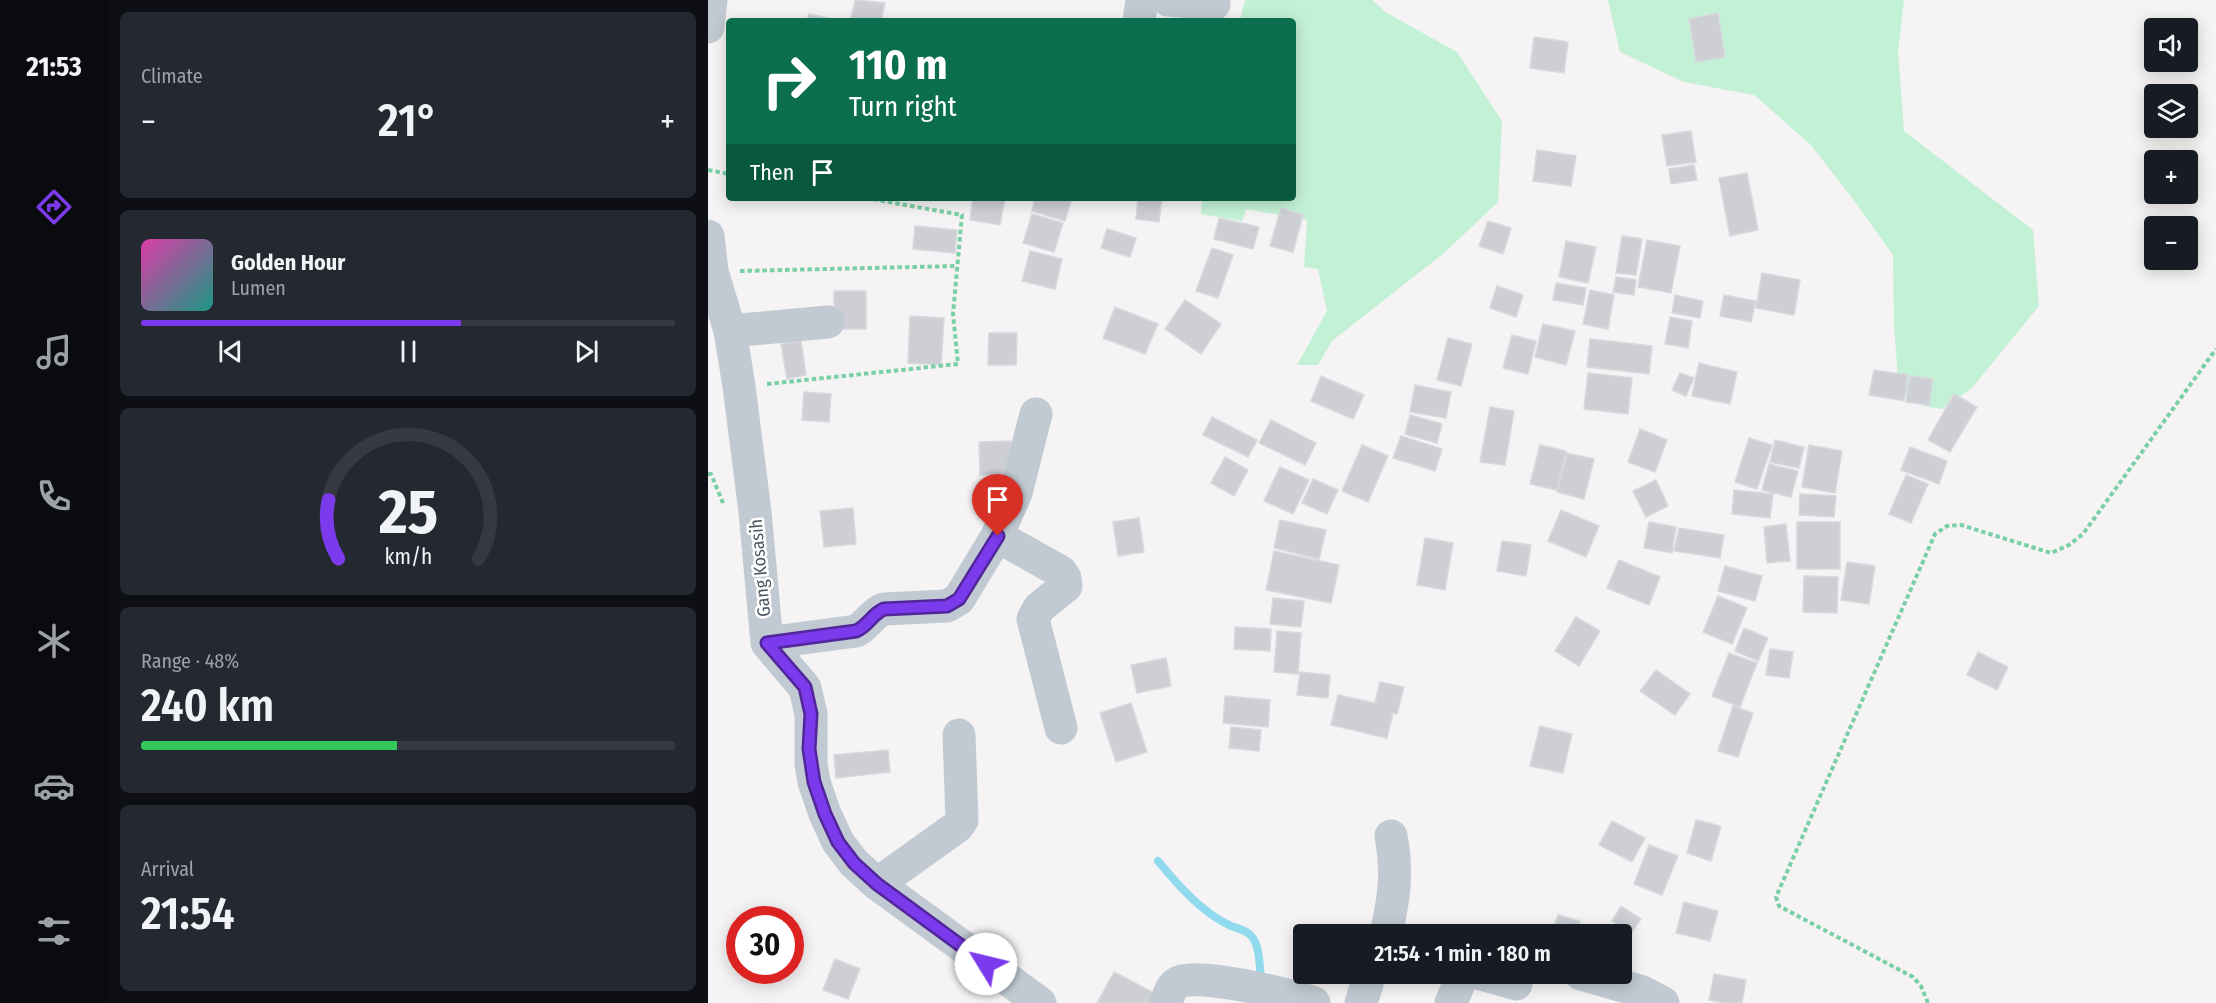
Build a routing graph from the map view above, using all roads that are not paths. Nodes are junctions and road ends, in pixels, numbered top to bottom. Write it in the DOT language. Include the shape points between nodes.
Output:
graph roads {
  1 [pos="711,0"];
  2 [pos="1142,0"];
  3 [pos="1168,0"];
  4 [pos="1214,4"];
  5 [pos="1139,18"];
  6 [pos="708,27"];
  7 [pos="708,236"];
  8 [pos="828,322"];
  9 [pos="730,331"];
  10 [pos="1036,414"];
  11 [pos="998,536"];
  12 [pos="767,643"];
  13 [pos="1062,728"];
  14 [pos="959,735"];
  15 [pos="1391,836"];
  16 [pos="877,884"];
  17 [pos="1388,924"];
  18 [pos="1367,984"];
  19 [pos="1459,984"];
  20 [pos="1614,984"];
  21 [pos="1040,1003"];
  22 [pos="1166,1003"];
  23 [pos="1314,1003"];
  24 [pos="1361,1003"];
  25 [pos="1451,1003"];
  26 [pos="1663,1003"];
  1 -- 6 [label="street"];
  2 -- 5 [label="street"];
  3 -- 4 [label="street"];
  7 -- 9 [label="street, Gang Kosasih" via="712,271"];
  8 -- 9 [label="street"];
  9 -- 12 [label="street, Gang Kosasih" via="755,512"];
  10 -- 11 [label="street" via="1016,493"];
  11 -- 12 [label="street" via="959,599 947,606 884,609 856,631"];
  11 -- 13 [label="street" via="1065,578 1066,586 1039,608 1033,619"];
  12 -- 16 [label="street, Gang Kosasih" via="805,687 811,714 809,749 814,782 834,833 854,863"];
  14 -- 16 [label="street" via="962,820"];
  15 -- 17 [label="street" via="1396,875"];
  16 -- 21 [label="street, Gang Kosasih"];
  18 -- 24 [label="street"];
  19 -- 25 [label="street"];
  20 -- 26 [label="street"];
  22 -- 23 [label="street" via="1178,982 1262,989"];
}
